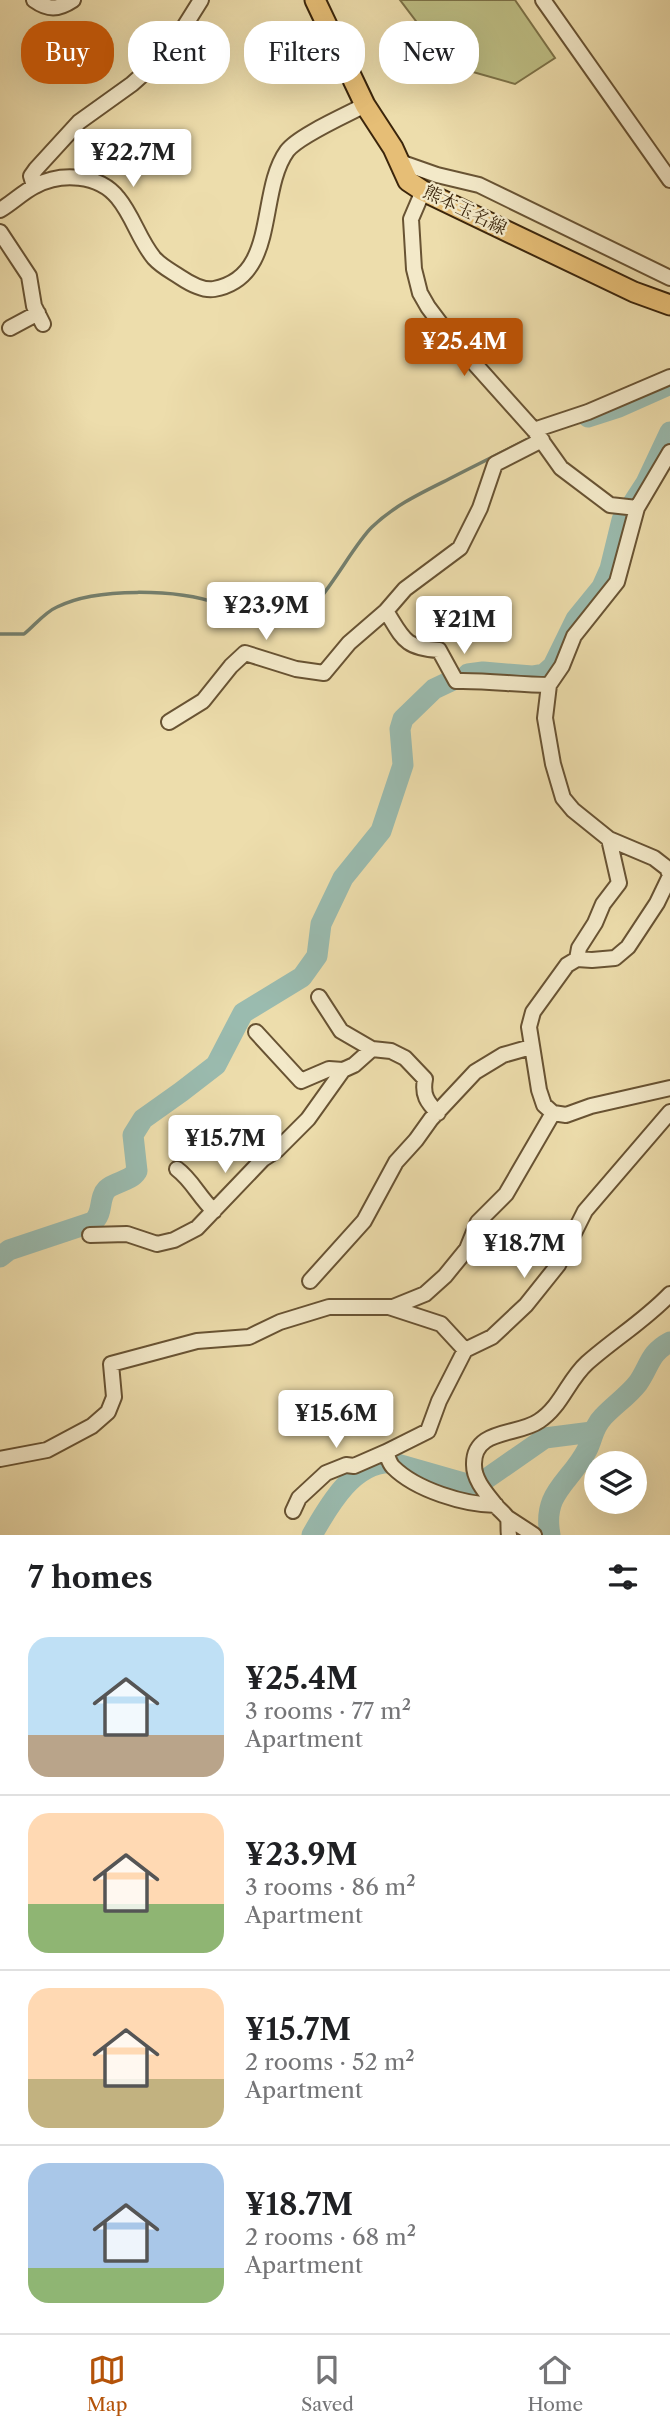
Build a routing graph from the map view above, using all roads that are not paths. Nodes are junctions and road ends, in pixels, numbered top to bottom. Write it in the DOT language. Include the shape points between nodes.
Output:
graph roads {
  1 [pos="34,0"];
  2 [pos="73,0"];
  3 [pos="201,0"];
  4 [pos="315,0"];
  5 [pos="543,0"];
  6 [pos="365,105"];
  7 [pos="400,162"];
  8 [pos="670,180"];
  9 [pos="34,186"];
  10 [pos="423,191"];
  11 [pos="0,210"];
  12 [pos="2,236"];
  13 [pos="670,278"];
  14 [pos="670,305"];
  15 [pos="10,328"];
  16 [pos="670,377"];
  17 [pos="538,435"];
  18 [pos="670,452"];
  19 [pos="631,508"];
  20 [pos="386,611"];
  21 [pos="549,685"];
  22 [pos="169,722"];
  23 [pos="609,838"];
  24 [pos="670,876"];
  25 [pos="577,959"];
  26 [pos="319,997"];
  27 [pos="256,1032"];
  28 [pos="531,1047"];
  29 [pos="372,1049"];
  30 [pos="343,1070"];
  31 [pos="670,1088"];
  32 [pos="670,1112"];
  33 [pos="438,1113"];
  34 [pos="554,1113"];
  35 [pos="247,1141"];
  36 [pos="271,1154"];
  37 [pos="177,1169"];
  38 [pos="214,1211"];
  39 [pos="90,1235"];
  40 [pos="310,1281"];
  41 [pos="670,1283"];
  42 [pos="670,1294"];
  43 [pos="389,1307"];
  44 [pos="648,1316"];
  45 [pos="465,1349"];
  46 [pos="388,1458"];
  47 [pos="0,1460"];
  48 [pos="496,1505"];
  49 [pos="293,1511"];
  50 [pos="508,1518"];
  51 [pos="509,1535"];
  52 [pos="534,1535"];
  1 -- 2 [label="street" via="48,8 62,8"];
  3 -- 9 [label="street" via="169,51 79,122 36,169"];
  4 -- 6 [label="main road, 熊本玉名線"];
  5 -- 8 [label="street"];
  6 -- 7 [label="main road, 熊本玉名線"];
  6 -- 9 [label="street" via="289,148 271,187 258,253 247,272 213,289 189,282 161,265 108,189 71,176"];
  7 -- 10 [label="main road, 熊本玉名線" via="408,181"];
  7 -- 13 [label="street" via="479,185"];
  9 -- 11 [label="street"];
  10 -- 14 [label="main road, 熊本玉名線"];
  10 -- 17 [label="street" via="411,219 420,293 449,335"];
  12 -- 15 [label="street" via="29,276 40,319"];
  16 -- 17 [label="street"];
  17 -- 19 [label="street" via="561,468 586,488 610,505"];
  17 -- 20 [label="street" via="495,464 460,548 405,589"];
  18 -- 19 [label="street"];
  19 -- 21 [label="street" via="617,582 574,636"];
  20 -- 21 [label="street" via="406,643 439,650 456,681"];
  20 -- 22 [label="street" via="349,643 324,673 245,653 203,701"];
  21 -- 23 [label="street" via="545,718 563,798"];
  23 -- 24 [label="street" via="654,858"];
  23 -- 25 [label="street" via="619,883 603,904"];
  24 -- 25 [label="street" via="628,947 615,958"];
  25 -- 28 [label="street" via="533,1012"];
  26 -- 29 [label="street" via="341,1031"];
  27 -- 30 [label="street" via="301,1080 329,1069"];
  28 -- 33 [label="street" via="503,1055 475,1072"];
  28 -- 34 [label="street" via="544,1105"];
  29 -- 30 [label="street"];
  29 -- 33 [label="street" via="405,1058 425,1079 427,1102"];
  30 -- 36 [label="street" via="308,1119"];
  31 -- 34 [label="street" via="566,1115"];
  32 -- 45 [label="street" via="585,1211 558,1265 526,1305 492,1337"];
  33 -- 40 [label="street" via="396,1162 364,1221"];
  34 -- 43 [label="street" via="506,1194 478,1222 467,1249 445,1276 425,1294"];
  35 -- 36 [label="street"];
  36 -- 38 [label="street"];
  37 -- 38 [label="street"];
  38 -- 39 [label="street" via="197,1228 156,1244 127,1234"];
  41 -- 44 [label="street"];
  42 -- 44 [label="street"];
  43 -- 45 [label="street" via="440,1324"];
  43 -- 47 [label="street" via="328,1307 249,1337 197,1341 111,1364 114,1397 108,1412 92,1426 47,1450"];
  44 -- 48 [label="street" via="588,1362 541,1420 498,1433 481,1444 473,1466"];
  45 -- 46 [label="street" via="428,1431"];
  46 -- 48 [label="street" via="423,1487 475,1505"];
  46 -- 49 [label="street" via="326,1473 299,1498"];
  48 -- 50 [label="street"];
  50 -- 51 [label="street"];
  50 -- 52 [label="street"];
}
